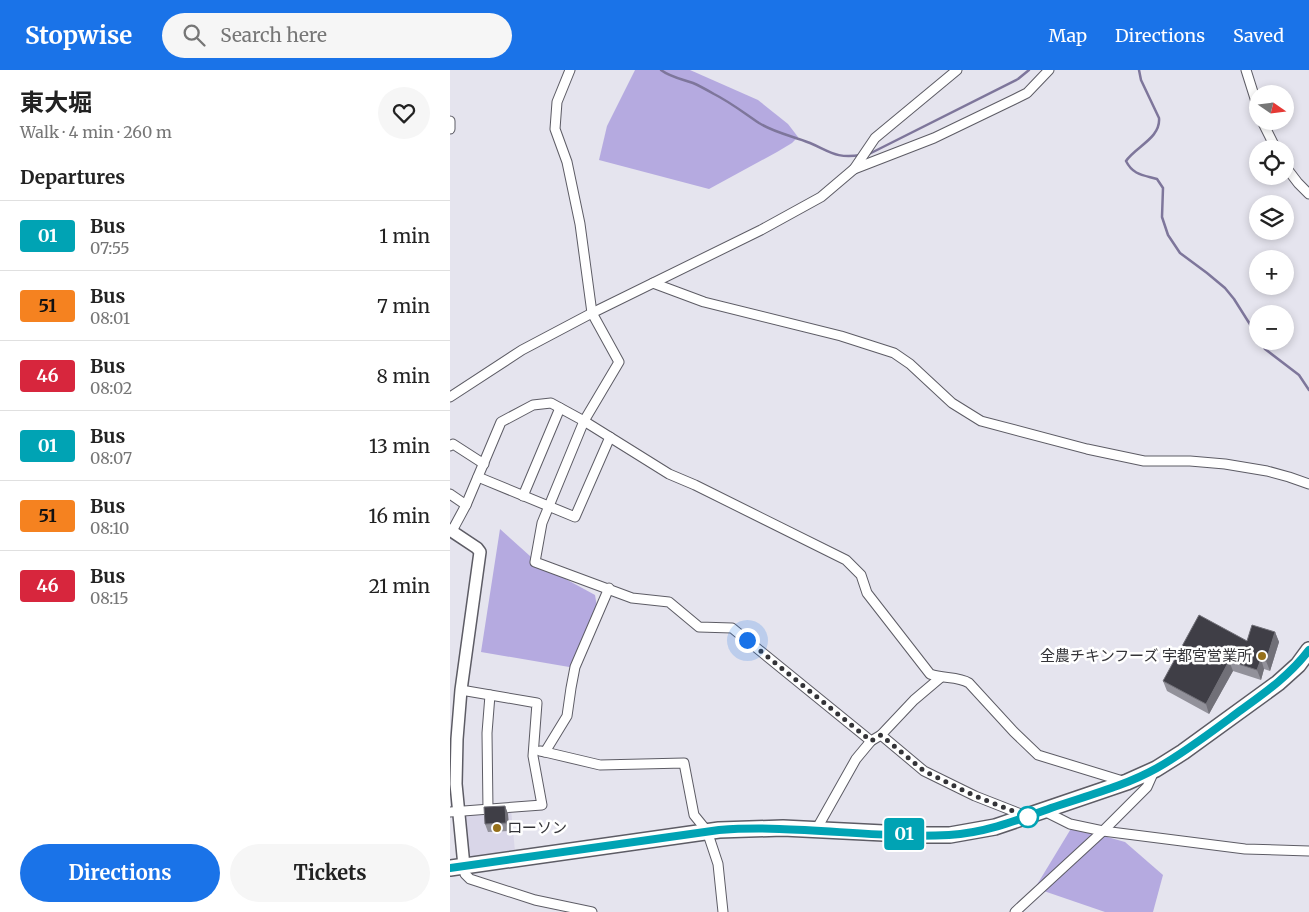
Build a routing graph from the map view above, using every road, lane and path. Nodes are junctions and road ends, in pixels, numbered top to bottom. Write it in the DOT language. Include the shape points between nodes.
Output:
graph roads {
  1 [pos="570,70"];
  2 [pos="957,70"];
  3 [pos="1049,70"];
  4 [pos="1246,70"];
  5 [pos="1251,85"];
  6 [pos="450,121"];
  7 [pos="450,130"];
  8 [pos="856,165"];
  9 [pos="1294,178"];
  10 [pos="1309,194"];
  11 [pos="653,283"];
  12 [pos="592,313"];
  13 [pos="450,397"];
  14 [pos="560,408"];
  15 [pos="584,420"];
  16 [pos="610,437"];
  17 [pos="450,446"];
  18 [pos="484,464"];
  19 [pos="478,477"];
  20 [pos="1309,484"];
  21 [pos="450,494"];
  22 [pos="523,496"];
  23 [pos="466,505"];
  24 [pos="548,507"];
  25 [pos="451,531"];
  26 [pos="609,588"];
  27 [pos="1309,650"];
  28 [pos="940,678"];
  29 [pos="461,690"];
  30 [pos="490,695"];
  31 [pos="881,735"];
  32 [pos="871,741"];
  33 [pos="534,750"];
  34 [pos="545,752"];
  35 [pos="1156,769"];
  36 [pos="1127,782"];
  37 [pos="488,809"];
  38 [pos="1044,811"];
  39 [pos="454,812"];
  40 [pos="1029,817"];
  41 [pos="816,830"];
  42 [pos="707,831"];
  43 [pos="1103,831"];
  44 [pos="1309,851"];
  45 [pos="457,867"];
  46 [pos="592,912"];
  47 [pos="723,912"];
  48 [pos="1015,912"];
  1 -- 12 [label="street" via="557,102 554,129 567,162 580,224"];
  2 -- 8 [label="street" via="875,138"];
  3 -- 8 [label="street" via="1027,93 1007,104 934,138"];
  4 -- 5 [label="street"];
  6 -- 7 [label="street"];
  8 -- 11 [label="street" via="821,197"];
  9 -- 10 [label="street"];
  11 -- 12 [label="street"];
  11 -- 20 [label="street" via="704,302 841,336 894,353 952,404 981,421 1144,461 1225,464 1267,471"];
  12 -- 13 [label="street" via="522,350"];
  12 -- 15 [label="street" via="619,362"];
  14 -- 15 [label="street"];
  14 -- 18 [label="street" via="551,403 533,405 501,422"];
  14 -- 22 [label="street"];
  15 -- 16 [label="street"];
  15 -- 24 [label="street"];
  16 -- 24 [label="street" via="575,517"];
  16 -- 28 [label="street" via="669,474 846,560 861,575 867,594 896,632 930,674"];
  17 -- 18 [label="street" via="453,444"];
  18 -- 19 [label="street"];
  19 -- 22 [label="street"];
  19 -- 23 [label="street"];
  21 -- 23 [label="street"];
  22 -- 24 [label="street"];
  23 -- 25 [label="street"];
  24 -- 26 [label="street" via="535,562"];
  25 -- 29 [label="street" via="480,552"];
  26 -- 32 [label="street" via="632,598 669,602 699,626 732,628"];
  26 -- 34 [label="street" via="575,667 568,716"];
  27 -- 35 [label="main road" via="1278,683"];
  28 -- 31 [label="street"];
  28 -- 36 [label="street" via="963,679 969,683 1038,755"];
  29 -- 30 [label="street"];
  29 -- 39 [label="street"];
  30 -- 33 [label="street" via="537,703"];
  30 -- 37 [label="street"];
  31 -- 32 [label="street"];
  31 -- 40 [label="street" via="924,771"];
  32 -- 41 [label="street" via="856,759"];
  33 -- 34 [label="street"];
  33 -- 37 [label="street" via="542,805"];
  34 -- 42 [label="street" via="600,765 684,763 694,815"];
  35 -- 36 [label="main road"];
  35 -- 43 [label="street" via="1147,787"];
  36 -- 38 [label="main road"];
  37 -- 39 [label="street"];
  38 -- 40 [label="main road"];
  38 -- 43 [label="street" via="1070,824"];
  39 -- 45 [label="street"];
  40 -- 41 [label="main road" via="988,829 950,835"];
  41 -- 42 [label="main road" via="752,827"];
  42 -- 45 [label="main road"];
  42 -- 47 [label="street" via="718,864"];
  43 -- 44 [label="street" via="1245,849"];
  43 -- 48 [label="street"];
  45 -- 46 [label="street" via="470,879 535,900"];
}
